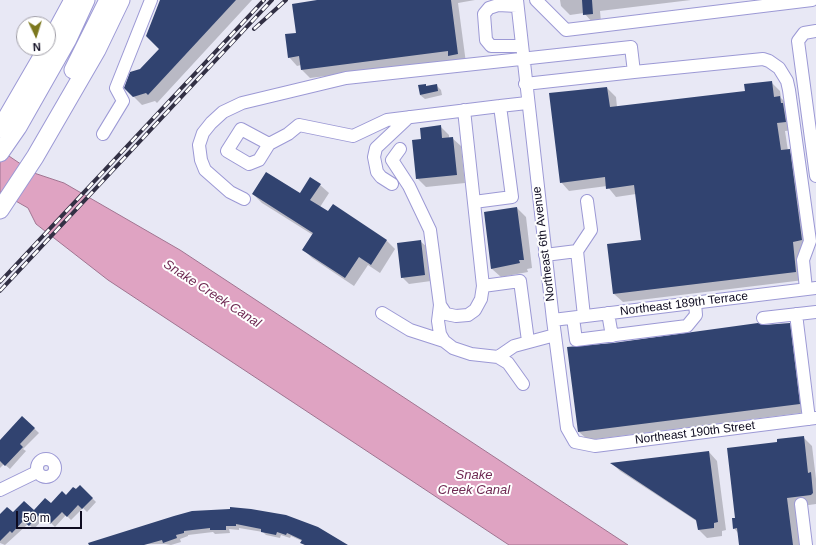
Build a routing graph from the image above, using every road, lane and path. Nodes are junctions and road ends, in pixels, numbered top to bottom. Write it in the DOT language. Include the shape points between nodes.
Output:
graph roads {
  1 [pos="73,0"];
  2 [pos="86,0"];
  3 [pos="108,0"];
  4 [pos="121,0"];
  5 [pos="151,0"];
  6 [pos="536,0"];
  7 [pos="812,0"];
  8 [pos="517,3"];
  9 [pos="56,31"];
  10 [pos="816,32"];
  11 [pos="521,45"];
  12 [pos="42,56"];
  13 [pos="522,58"];
  14 [pos="634,72"];
  15 [pos="525,84"];
  16 [pos="528,103"];
  17 [pos="500,106"];
  18 [pos="464,110"];
  19 [pos="410,116"];
  20 [pos="0,129"];
  21 [pos="103,134"];
  22 [pos="268,144"];
  23 [pos="400,149"];
  24 [pos="3,150"];
  25 [pos="30,155"];
  26 [pos="816,176"];
  27 [pos="392,184"];
  28 [pos="0,190"];
  29 [pos="244,199"];
  30 [pos="588,201"];
  31 [pos="474,202"];
  32 [pos="1,209"];
  33 [pos="577,251"];
  34 [pos="545,255"];
  35 [pos="483,286"];
  36 [pos="811,289"];
  37 [pos="695,303"];
  38 [pos="440,305"];
  39 [pos="816,312"];
  40 [pos="382,313"];
  41 [pos="608,314"];
  42 [pos="796,314"];
  43 [pos="579,317"];
  44 [pos="763,318"];
  45 [pos="553,320"];
  46 [pos="555,335"];
  47 [pos="612,336"];
  48 [pos="444,341"];
  49 [pos="528,341"];
  50 [pos="498,357"];
  51 [pos="523,384"];
  52 [pos="813,419"];
  53 [pos="575,442"];
  54 [pos="37,472"];
  55 [pos="0,490"];
  56 [pos="801,504"];
  57 [pos="806,545"];
  1 -- 9 [label="highway"];
  2 -- 24 [label="highway" via="68,40"];
  3 -- 25 [label="highway"];
  4 -- 25 [label="highway" via="97,50"];
  5 -- 21 [label="street" via="116,88 123,101"];
  6 -- 7 [label="street" via="566,30"];
  8 -- 11 [label="street, Northeast 6th Avenue"];
  8 -- 11 [label="street" via="489,8 484,14 486,40 491,46"];
  10 -- 26 [label="street" via="804,33 798,41"];
  11 -- 13 [label="street, Northeast 6th Avenue"];
  12 -- 20 [label="highway"];
  13 -- 14 [label="street" via="631,47"];
  13 -- 15 [label="street, Northeast 6th Avenue"];
  13 -- 29 [label="street" via="346,78 242,104 223,112 203,133 199,153 205,170 230,192"];
  14 -- 15 [label="street"];
  14 -- 36 [label="street" via="763,59 779,68 789,90 810,241 803,260"];
  15 -- 16 [label="street, Northeast 6th Avenue"];
  16 -- 17 [label="street"];
  16 -- 34 [label="street, Northeast 6th Avenue"];
  17 -- 18 [label="street"];
  17 -- 31 [label="street" via="512,197"];
  18 -- 19 [label="street"];
  18 -- 31 [label="street"];
  19 -- 22 [label="street" via="387,120 353,136 299,125"];
  19 -- 27 [label="street" via="376,148 374,157 377,172"];
  23 -- 38 [label="street" via="392,160 409,186 430,230"];
  25 -- 28 [label="highway"];
  25 -- 32 [label="highway"];
  30 -- 33 [label="street" via="591,230"];
  31 -- 35 [label="street"];
  33 -- 34 [label="street"];
  33 -- 43 [label="street"];
  34 -- 45 [label="street, Northeast 6th Avenue"];
  35 -- 38 [label="street" via="476,310 468,315 446,314"];
  35 -- 49 [label="street" via="520,281"];
  36 -- 37 [label="street, Northeast 189th Terrace"];
  37 -- 41 [label="street, Northeast 189th Terrace"];
  37 -- 47 [label="street" via="696,315 687,326"];
  38 -- 48 [label="street" via="438,321"];
  39 -- 42 [label="street"];
  40 -- 48 [label="street" via="410,330"];
  41 -- 43 [label="street, Northeast 189th Terrace"];
  41 -- 47 [label="street"];
  42 -- 44 [label="street"];
  42 -- 52 [label="street"];
  43 -- 45 [label="street, Northeast 189th Terrace"];
  43 -- 47 [label="street" via="576,340"];
  45 -- 46 [label="street, Northeast 6th Avenue"];
  46 -- 49 [label="street"];
  46 -- 53 [label="street, Northeast 6th Avenue" via="567,428"];
  48 -- 50 [label="street" via="471,354"];
  49 -- 50 [label="street" via="514,346"];
  50 -- 51 [label="street" via="508,363"];
  52 -- 53 [label="street, Northeast 190th Street" via="595,446"];
  54 -- 55 [label="street"];
  56 -- 57 [label="street"];
}
